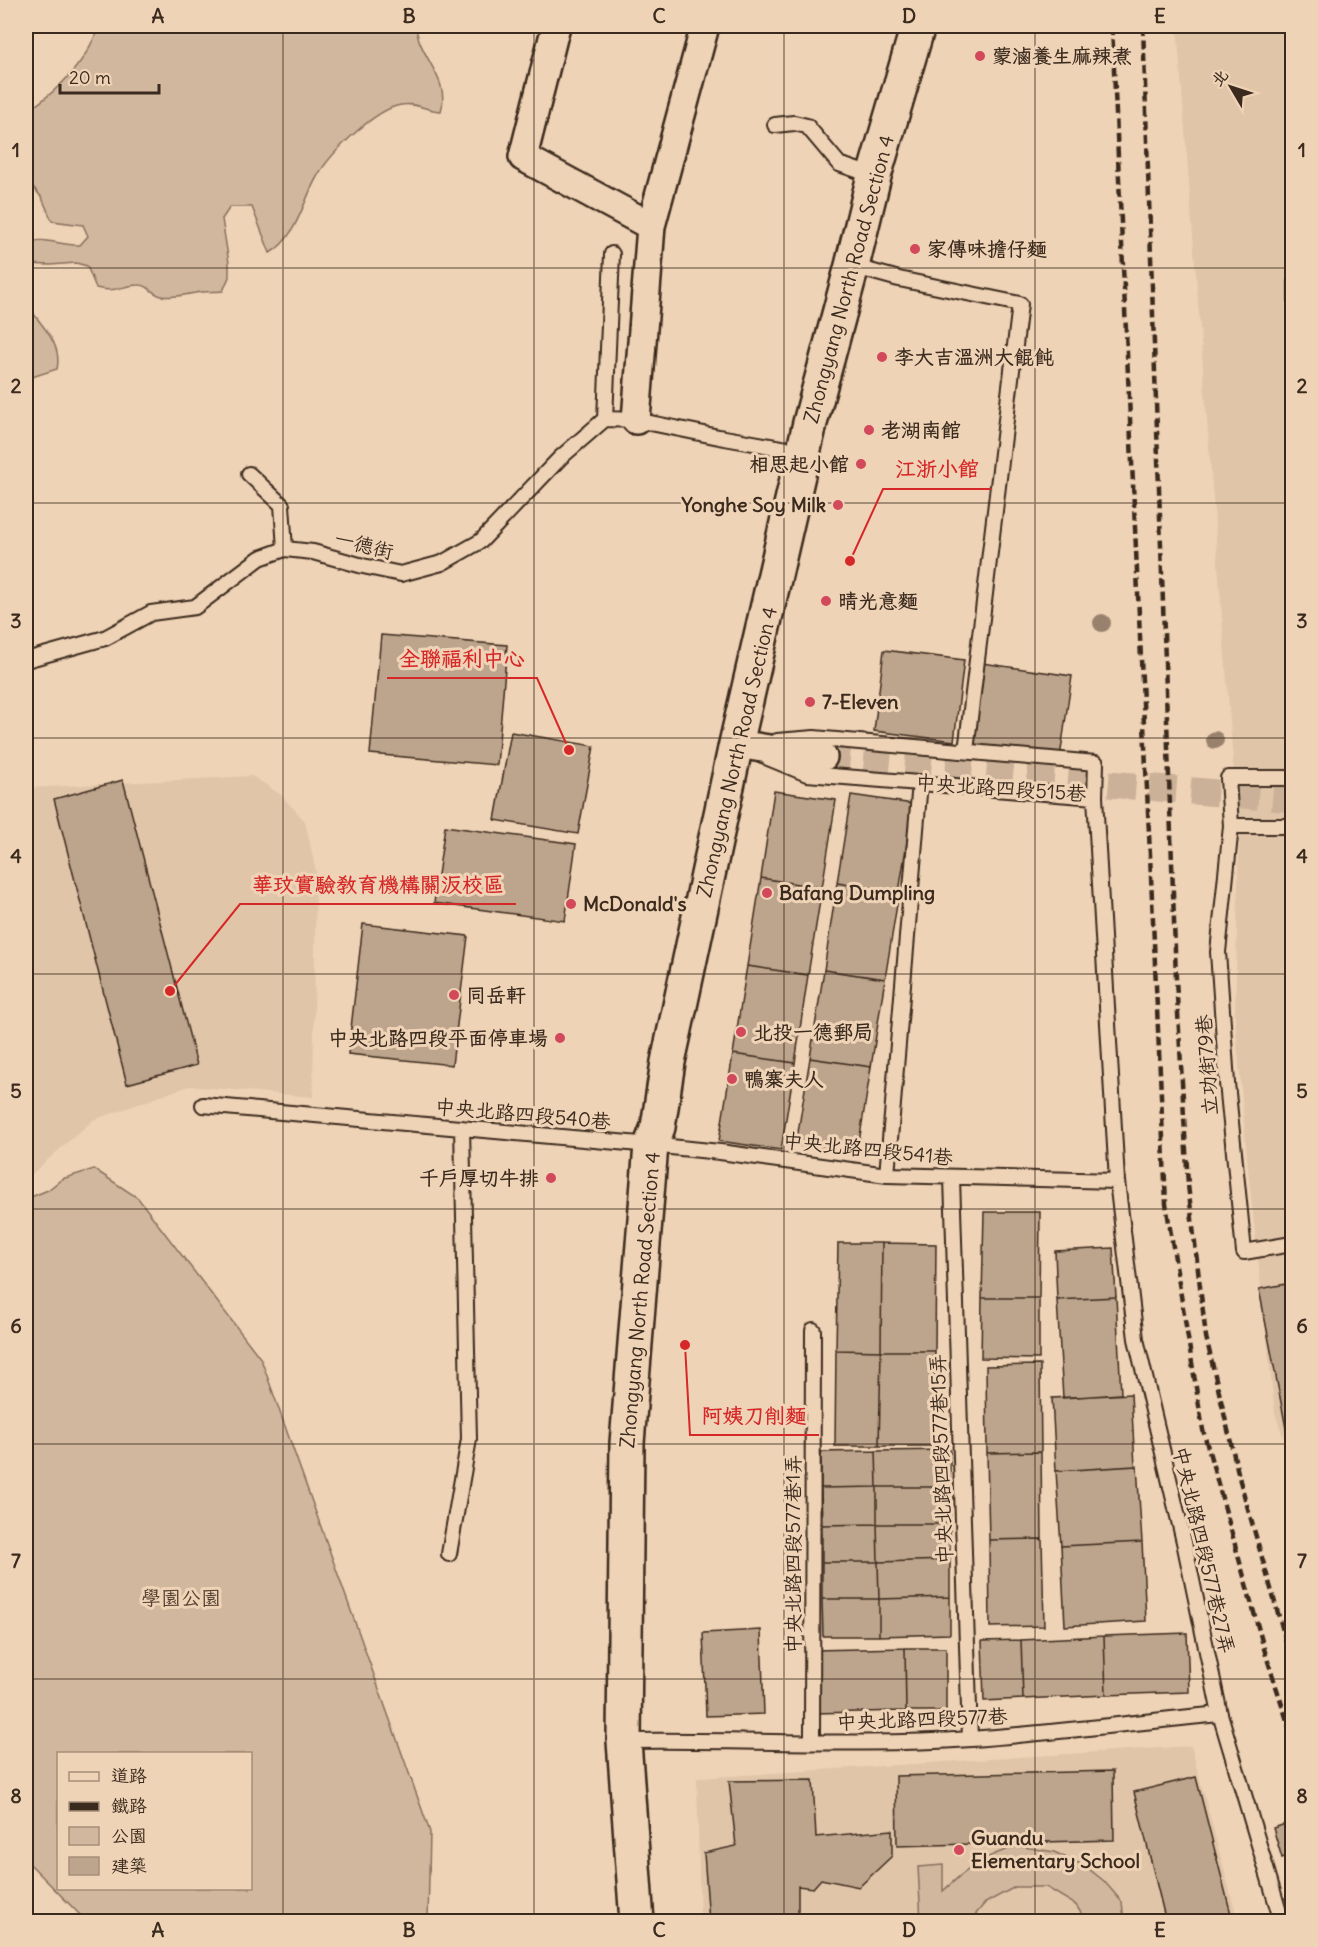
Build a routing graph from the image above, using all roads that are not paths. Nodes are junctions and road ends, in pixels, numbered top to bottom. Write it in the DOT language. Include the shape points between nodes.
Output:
graph roads {
  1 [pos="556,26"];
  2 [pos="705,26"];
  3 [pos="918,26"];
  4 [pos="775,125"];
  5 [pos="874,176"];
  6 [pos="651,226"];
  7 [pos="612,254"];
  8 [pos="852,266"];
  9 [pos="605,419"];
  10 [pos="636,420"];
  11 [pos="805,452"];
  12 [pos="249,474"];
  13 [pos="285,549"];
  14 [pos="26,660"];
  15 [pos="736,744"];
  16 [pos="966,751"];
  17 [pos="823,757"];
  18 [pos="1293,778"];
  19 [pos="920,782"];
  20 [pos="1095,797"];
  21 [pos="1231,826"];
  22 [pos="1293,826"];
  23 [pos="204,1105"];
  24 [pos="462,1128"];
  25 [pos="651,1145"];
  26 [pos="887,1175"];
  27 [pos="952,1178"];
  28 [pos="1117,1181"];
  29 [pos="1293,1244"];
  30 [pos="813,1330"];
  31 [pos="450,1554"];
  32 [pos="1220,1714"];
  33 [pos="970,1739"];
  34 [pos="624,1742"];
  35 [pos="812,1742"];
  36 [pos="637,1922"];
  37 [pos="1282,1922"];
  1 -- 6 [label="street" via="523,157"];
  2 -- 6 [label="street"];
  3 -- 5 [label="street, Zhongyang North Road Section 4"];
  4 -- 5 [label="lane" via="807,126 839,164"];
  5 -- 8 [label="street, Zhongyang North Road Section 4"];
  6 -- 10 [label="street"];
  7 -- 9 [label="lane"];
  8 -- 11 [label="street, Zhongyang North Road Section 4"];
  8 -- 16 [label="lane" via="1020,304"];
  9 -- 10 [label="lane"];
  9 -- 13 [label="lane, 一德街" via="560,458 481,541 442,563 401,574"];
  10 -- 11 [label="lane"];
  11 -- 15 [label="street, Zhongyang North Road Section 4"];
  12 -- 13 [label="lane" via="282,505"];
  13 -- 14 [label="lane, 一德街" via="260,558 195,607 151,614 105,638"];
  15 -- 16 [label="lane, 中央北路四段515巷" via="814,738"];
  15 -- 17 [label="street"];
  15 -- 19 [label="lane, 中央北路四段515巷" via="807,774"];
  15 -- 25 [label="street, Zhongyang North Road Section 4" via="668,1062 658,1127"];
  16 -- 20 [label="lane, 中央北路四段515巷" via="1096,763"];
  18 -- 21 [label="lane" via="1228,778"];
  19 -- 20 [label="lane, 中央北路四段515巷"];
  19 -- 26 [label="lane"];
  20 -- 28 [label="lane, 中央北路四段577巷27弄"];
  21 -- 22 [label="lane"];
  21 -- 29 [label="lane, 立功街79巷" via="1218,952 1244,1252"];
  23 -- 24 [label="lane, 中央北路四段540巷"];
  24 -- 25 [label="lane, 中央北路四段540巷"];
  24 -- 31 [label="lane" via="469,1439"];
  25 -- 26 [label="lane, 中央北路四段541巷"];
  25 -- 34 [label="street, Zhongyang North Road Section 4" via="627,1443"];
  26 -- 27 [label="lane, 中央北路四段541巷"];
  27 -- 28 [label="lane, 中央北路四段541巷"];
  27 -- 33 [label="lane, 中央北路四段577巷15弄"];
  28 -- 32 [label="lane, 中央北路四段577巷27弄" via="1136,1339"];
  30 -- 35 [label="lane, 中央北路四段577巷1弄"];
  32 -- 33 [label="lane, 中央北路四段577巷"];
  32 -- 37 [label="lane, 中央北路四段577巷27弄"];
  33 -- 35 [label="lane, 中央北路四段577巷"];
  34 -- 35 [label="lane, 中央北路四段577巷"];
  34 -- 36 [label="street, Zhongyang North Road Section 4"];
}
